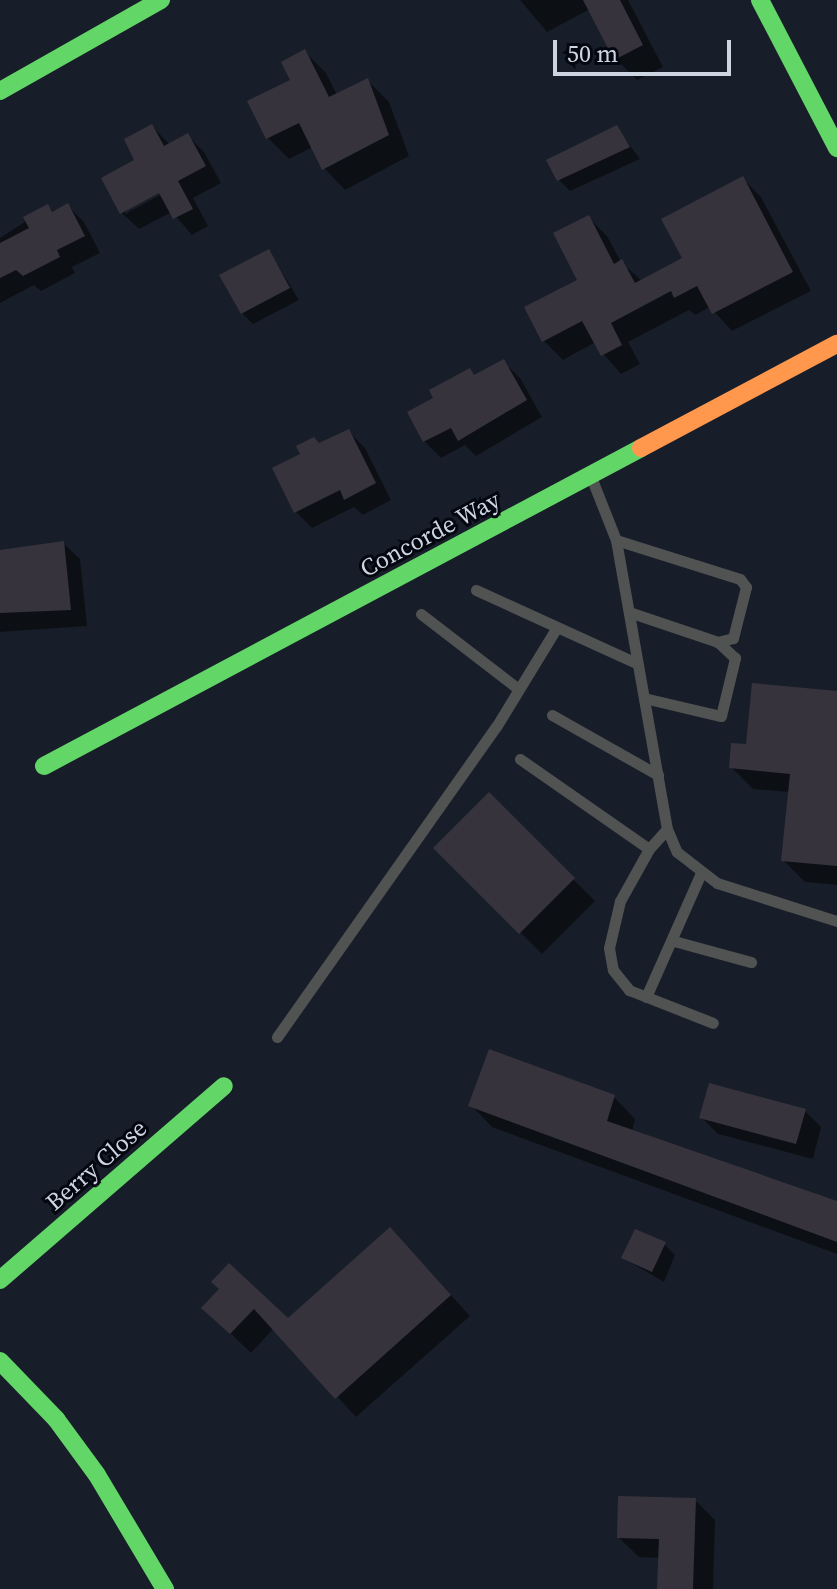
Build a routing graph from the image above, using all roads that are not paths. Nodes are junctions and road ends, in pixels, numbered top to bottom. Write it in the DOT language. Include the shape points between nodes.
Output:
graph roads {
  1 [pos="161,0"];
  2 [pos="760,0"];
  3 [pos="0,91"];
  4 [pos="837,148"];
  5 [pos="837,344"];
  6 [pos="591,476"];
  7 [pos="616,540"];
  8 [pos="476,590"];
  9 [pos="629,612"];
  10 [pos="421,614"];
  11 [pos="557,627"];
  12 [pos="718,642"];
  13 [pos="636,663"];
  14 [pos="517,688"];
  15 [pos="644,698"];
  16 [pos="552,715"];
  17 [pos="520,759"];
  18 [pos="44,766"];
  19 [pos="658,775"];
  20 [pos="667,829"];
  21 [pos="649,849"];
  22 [pos="701,873"];
  23 [pos="837,921"];
  24 [pos="674,941"];
  25 [pos="751,962"];
  26 [pos="646,997"];
  27 [pos="713,1023"];
  28 [pos="277,1037"];
  29 [pos="224,1086"];
  30 [pos="0,1280"];
  31 [pos="0,1361"];
  32 [pos="165,1589"];
  1 -- 3 [label="street"];
  2 -- 4 [label="street"];
  5 -- 6 [label="street, Concorde Way"];
  6 -- 7 [label="lane"];
  6 -- 18 [label="street, Concorde Way"];
  7 -- 9 [label="lane"];
  7 -- 12 [label="lane" via="745,582 733,638"];
  8 -- 11 [label="lane"];
  9 -- 12 [label="lane"];
  9 -- 13 [label="lane"];
  10 -- 14 [label="lane"];
  11 -- 13 [label="lane"];
  11 -- 14 [label="lane"];
  12 -- 15 [label="lane" via="735,658 721,716"];
  13 -- 15 [label="lane"];
  14 -- 28 [label="lane" via="496,727"];
  15 -- 19 [label="lane"];
  16 -- 19 [label="lane"];
  17 -- 21 [label="lane"];
  19 -- 20 [label="lane"];
  20 -- 21 [label="lane"];
  20 -- 22 [label="lane" via="677,852"];
  21 -- 26 [label="lane" via="620,901 609,948 613,970 629,990"];
  22 -- 23 [label="lane"];
  22 -- 24 [label="lane"];
  24 -- 25 [label="lane"];
  24 -- 26 [label="lane"];
  26 -- 27 [label="lane"];
  29 -- 30 [label="street, Berry Close"];
  31 -- 32 [label="street" via="56,1419 97,1475"];
}
